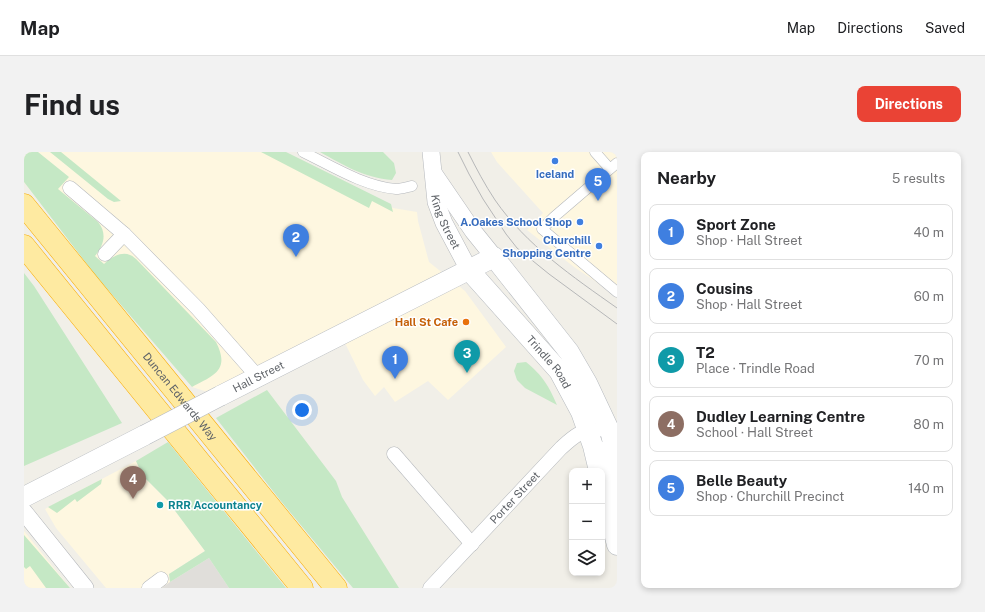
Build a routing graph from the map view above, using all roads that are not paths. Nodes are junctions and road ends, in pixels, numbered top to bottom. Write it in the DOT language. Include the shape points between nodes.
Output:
graph roads {
  1 [pos="303,152"];
  2 [pos="430,152"];
  3 [pos="595,152"];
  4 [pos="614,166"];
  5 [pos="432,171"];
  6 [pos="412,186"];
  7 [pos="70,188"];
  8 [pos="24,204"];
  9 [pos="124,234"];
  10 [pos="24,246"];
  11 [pos="105,254"];
  12 [pos="494,257"];
  13 [pos="469,270"];
  14 [pos="617,292"];
  15 [pos="258,377"];
  16 [pos="587,430"];
  17 [pos="614,436"];
  18 [pos="394,454"];
  19 [pos="617,461"];
  20 [pos="598,468"];
  21 [pos="605,496"];
  22 [pos="24,497"];
  23 [pos="24,512"];
  24 [pos="617,514"];
  25 [pos="472,544"];
  26 [pos="617,545"];
  27 [pos="161,579"];
  28 [pos="85,588"];
  29 [pos="149,588"];
  30 [pos="302,588"];
  31 [pos="336,588"];
  32 [pos="430,588"];
  1 -- 6 [label="street" via="344,173 374,184 397,189"];
  2 -- 5 [label="street, King Street"];
  3 -- 4 [label="street"];
  4 -- 14 [label="street" via="542,229"];
  5 -- 12 [label="street, King Street"];
  5 -- 13 [label="street, King Street" via="436,202"];
  7 -- 9 [label="street"];
  8 -- 31 [label="highway, Duncan Edwards Way"];
  9 -- 11 [label="street"];
  9 -- 15 [label="street" via="198,309"];
  10 -- 30 [label="highway"];
  12 -- 13 [label="main road, Hall Street"];
  12 -- 17 [label="main road, Trindle Road" via="570,352"];
  13 -- 15 [label="main road, Hall Street"];
  13 -- 16 [label="main road, Trindle Road" via="559,371 581,412"];
  15 -- 22 [label="main road, Hall Street, bridge"];
  16 -- 17 [label="street"];
  16 -- 20 [label="main road, Trindle Road"];
  16 -- 25 [label="street, Porter Street" via="561,448"];
  17 -- 19 [label="main road, Trindle Road"];
  17 -- 24 [label="main road" via="605,446"];
  18 -- 25 [label="street"];
  21 -- 26 [label="main road"];
  23 -- 28 [label="street"];
  25 -- 32 [label="street, Porter Street"];
  27 -- 29 [label="street"];
}
